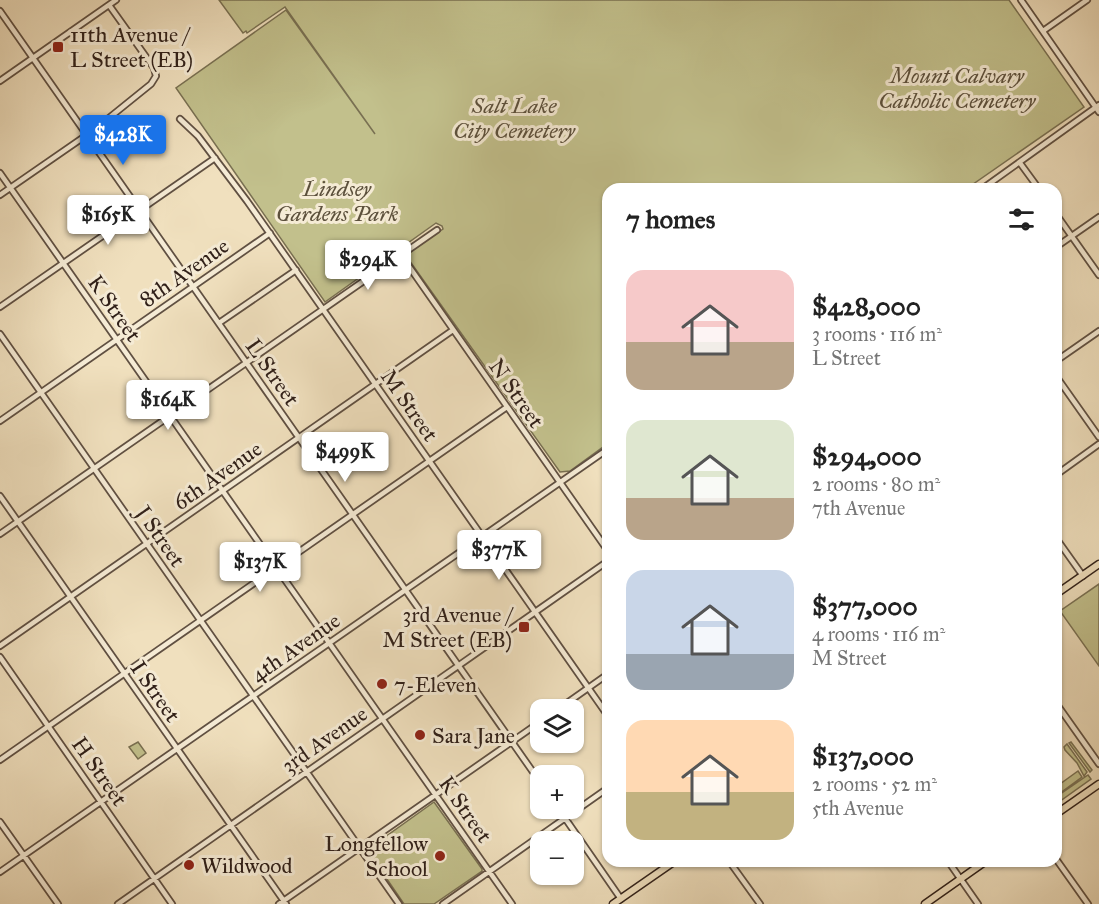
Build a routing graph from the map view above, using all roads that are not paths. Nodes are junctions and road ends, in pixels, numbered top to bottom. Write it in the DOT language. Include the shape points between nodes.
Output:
graph roads {
  1 [pos="116,0"];
  2 [pos="1021,0"];
  3 [pos="1087,0"];
  4 [pos="109,5"];
  5 [pos="0,11"];
  6 [pos="1043,31"];
  7 [pos="33,58"];
  8 [pos="0,81"];
  9 [pos="1098,108"];
  10 [pos="180,119"];
  11 [pos="87,135"];
  12 [pos="215,158"];
  13 [pos="1020,162"];
  14 [pos="0,172"];
  15 [pos="990,183"];
  16 [pos="1035,183"];
  17 [pos="11,188"];
  18 [pos="0,195"];
  19 [pos="140,210"];
  20 [pos="1099,218"];
  21 [pos="1062,222"];
  22 [pos="437,230"];
  23 [pos="270,234"];
  24 [pos="1072,236"];
  25 [pos="1062,244"];
  26 [pos="401,255"];
  27 [pos="64,263"];
  28 [pos="296,270"];
  29 [pos="1099,275"];
  30 [pos="193,287"];
  31 [pos="0,308"];
  32 [pos="323,309"];
  33 [pos="219,323"];
  34 [pos="453,330"];
  35 [pos="1099,331"];
  36 [pos="0,334"];
  37 [pos="117,339"];
  38 [pos="1062,357"];
  39 [pos="246,363"];
  40 [pos="376,385"];
  41 [pos="1062,385"];
  42 [pos="40,392"];
  43 [pos="507,407"];
  44 [pos="170,416"];
  45 [pos="0,421"];
  46 [pos="299,438"];
  47 [pos="1099,438"];
  48 [pos="1099,444"];
  49 [pos="602,453"];
  50 [pos="429,461"];
  51 [pos="94,469"];
  52 [pos="1062,471"];
  53 [pos="560,482"];
  54 [pos="223,491"];
  55 [pos="0,496"];
  56 [pos="353,515"];
  57 [pos="18,522"];
  58 [pos="0,534"];
  59 [pos="482,537"];
  60 [pos="602,542"];
  61 [pos="147,544"];
  62 [pos="1062,546"];
  63 [pos="1099,564"];
  64 [pos="602,565"];
  65 [pos="276,568"];
  66 [pos="1083,576"];
  67 [pos="405,590"];
  68 [pos="1062,590"];
  69 [pos="70,597"];
  70 [pos="535,612"];
  71 [pos="200,620"];
  72 [pos="330,643"];
  73 [pos="0,646"];
  74 [pos="0,657"];
  75 [pos="458,665"];
  76 [pos="124,674"];
  77 [pos="602,678"];
  78 [pos="588,688"];
  79 [pos="253,696"];
  80 [pos="572,699"];
  81 [pos="602,708"];
  82 [pos="1062,712"];
  83 [pos="382,718"];
  84 [pos="48,726"];
  85 [pos="530,729"];
  86 [pos="512,742"];
  87 [pos="177,749"];
  88 [pos="0,760"];
  89 [pos="1099,764"];
  90 [pos="530,768"];
  91 [pos="306,772"];
  92 [pos="1099,784"];
  93 [pos="602,792"];
  94 [pos="436,795"];
  95 [pos="101,802"];
  96 [pos="584,805"];
  97 [pos="1062,810"];
  98 [pos="565,819"];
  99 [pos="0,822"];
  100 [pos="230,825"];
  101 [pos="360,848"];
  102 [pos="24,856"];
  103 [pos="666,867"];
  104 [pos="733,867"];
  105 [pos="952,867"];
  106 [pos="977,867"];
  107 [pos="1062,867"];
  108 [pos="0,872"];
  109 [pos="489,872"];
  110 [pos="154,878"];
  111 [pos="960,879"];
  112 [pos="621,898"];
  113 [pos="283,903"];
  114 [pos="58,904"];
  115 [pos="118,904"];
  116 [pos="172,904"];
  117 [pos="399,904"];
  118 [pos="442,904"];
  119 [pos="512,904"];
  120 [pos="613,904"];
  121 [pos="760,904"];
  122 [pos="925,904"];
  123 [pos="978,904"];
  124 [pos="1088,904"];
  1 -- 4 [label="street"];
  2 -- 6 [label="street"];
  3 -- 6 [label="street"];
  4 -- 7 [label="street"];
  4 -- 11 [label="street" via="156,76"];
  5 -- 7 [label="street, L Street"];
  6 -- 9 [label="street"];
  7 -- 8 [label="street"];
  7 -- 11 [label="street, L Street"];
  9 -- 13 [label="street"];
  10 -- 12 [label="street, M Street"];
  11 -- 17 [label="street"];
  11 -- 19 [label="street, L Street"];
  12 -- 19 [label="street"];
  12 -- 23 [label="street, M Street"];
  13 -- 15 [label="street"];
  13 -- 16 [label="street"];
  14 -- 17 [label="street, K Street"];
  17 -- 18 [label="street"];
  17 -- 27 [label="street, K Street"];
  19 -- 27 [label="street"];
  19 -- 30 [label="street, L Street"];
  20 -- 24 [label="street"];
  21 -- 24 [label="street"];
  22 -- 26 [label="street"];
  23 -- 28 [label="street, M Street"];
  23 -- 30 [label="street, 8th Avenue"];
  24 -- 25 [label="street"];
  24 -- 29 [label="street"];
  26 -- 32 [label="street"];
  26 -- 34 [label="street, N Street"];
  27 -- 31 [label="street"];
  27 -- 37 [label="street, K Street"];
  28 -- 32 [label="street, M Street"];
  28 -- 33 [label="street"];
  30 -- 33 [label="street, L Street"];
  30 -- 37 [label="street, 8th Avenue"];
  32 -- 39 [label="street"];
  32 -- 40 [label="street, M Street"];
  33 -- 39 [label="street, L Street"];
  34 -- 40 [label="street, 6th Avenue"];
  34 -- 43 [label="street, N Street"];
  35 -- 38 [label="street"];
  36 -- 42 [label="street, J Street"];
  37 -- 42 [label="street, 8th Avenue"];
  37 -- 44 [label="street, K Street"];
  39 -- 44 [label="street"];
  39 -- 46 [label="street, L Street"];
  40 -- 46 [label="street, 6th Avenue"];
  40 -- 50 [label="street, M Street"];
  41 -- 47 [label="street"];
  42 -- 45 [label="street, 8th Avenue"];
  42 -- 51 [label="street, J Street"];
  43 -- 50 [label="street"];
  43 -- 53 [label="street, N Street"];
  44 -- 51 [label="street"];
  44 -- 54 [label="street, K Street"];
  46 -- 54 [label="street, 6th Avenue"];
  46 -- 56 [label="street, L Street"];
  48 -- 52 [label="street"];
  49 -- 53 [label="street, 4th Avenue"];
  50 -- 56 [label="street"];
  50 -- 59 [label="street, M Street"];
  51 -- 57 [label="street"];
  51 -- 61 [label="street, J Street"];
  53 -- 59 [label="street, 4th Avenue"];
  53 -- 60 [label="street, N Street"];
  54 -- 61 [label="street, 6th Avenue"];
  54 -- 65 [label="street, K Street"];
  55 -- 57 [label="street, I Street"];
  56 -- 65 [label="street"];
  56 -- 67 [label="street, L Street"];
  57 -- 58 [label="street"];
  57 -- 69 [label="street, I Street"];
  59 -- 67 [label="street, 4th Avenue"];
  59 -- 70 [label="street, M Street"];
  61 -- 69 [label="street, 6th Avenue"];
  61 -- 71 [label="street, J Street"];
  62 -- 66 [label="street"];
  63 -- 66 [label="main road"];
  64 -- 70 [label="street, 3rd Avenue"];
  65 -- 71 [label="street"];
  65 -- 72 [label="street, K Street"];
  66 -- 68 [label="main road"];
  67 -- 72 [label="street, 4th Avenue"];
  67 -- 75 [label="street, L Street"];
  69 -- 73 [label="street, 6th Avenue"];
  69 -- 76 [label="street, I Street"];
  70 -- 75 [label="street, 3rd Avenue"];
  70 -- 78 [label="street, M Street"];
  71 -- 76 [label="street"];
  71 -- 79 [label="street, J Street"];
  72 -- 79 [label="street, 4th Avenue"];
  72 -- 83 [label="street, K Street"];
  74 -- 84 [label="street, H Street"];
  75 -- 83 [label="street, 3rd Avenue"];
  75 -- 86 [label="street, L Street"];
  76 -- 84 [label="street"];
  76 -- 87 [label="street, I Street"];
  77 -- 78 [label="street"];
  78 -- 80 [label="street"];
  78 -- 81 [label="street, M Street"];
  79 -- 87 [label="street, 4th Avenue"];
  79 -- 91 [label="street, J Street"];
  82 -- 89 [label="street"];
  83 -- 91 [label="street, 3rd Avenue"];
  83 -- 94 [label="street, K Street"];
  84 -- 88 [label="street"];
  84 -- 95 [label="street, H Street"];
  85 -- 86 [label="street"];
  86 -- 90 [label="street, L Street"];
  86 -- 94 [label="street"];
  87 -- 95 [label="street, 4th Avenue"];
  87 -- 100 [label="street, I Street"];
  91 -- 100 [label="street, 3rd Avenue"];
  91 -- 101 [label="street, J Street"];
  92 -- 97 [label="main road"];
  93 -- 96 [label="street"];
  94 -- 101 [label="street"];
  94 -- 109 [label="street, K Street"];
  95 -- 102 [label="street, 4th Avenue"];
  95 -- 110 [label="street, H Street"];
  98 -- 109 [label="street"];
  98 -- 112 [label="street"];
  99 -- 102 [label="street"];
  100 -- 110 [label="street, 3rd Avenue"];
  100 -- 113 [label="street, I Street"];
  101 -- 113 [label="street"];
  101 -- 117 [label="street, J Street"];
  102 -- 108 [label="street, 4th Avenue"];
  102 -- 114 [label="street"];
  103 -- 112 [label="main road"];
  104 -- 121 [label="street"];
  105 -- 111 [label="street"];
  106 -- 111 [label="main road"];
  107 -- 124 [label="street"];
  109 -- 118 [label="street"];
  109 -- 119 [label="street, K Street"];
  110 -- 115 [label="street, 3rd Avenue"];
  110 -- 116 [label="street, H Street"];
  111 -- 122 [label="main road"];
  111 -- 123 [label="street"];
  112 -- 120 [label="main road"];
}
